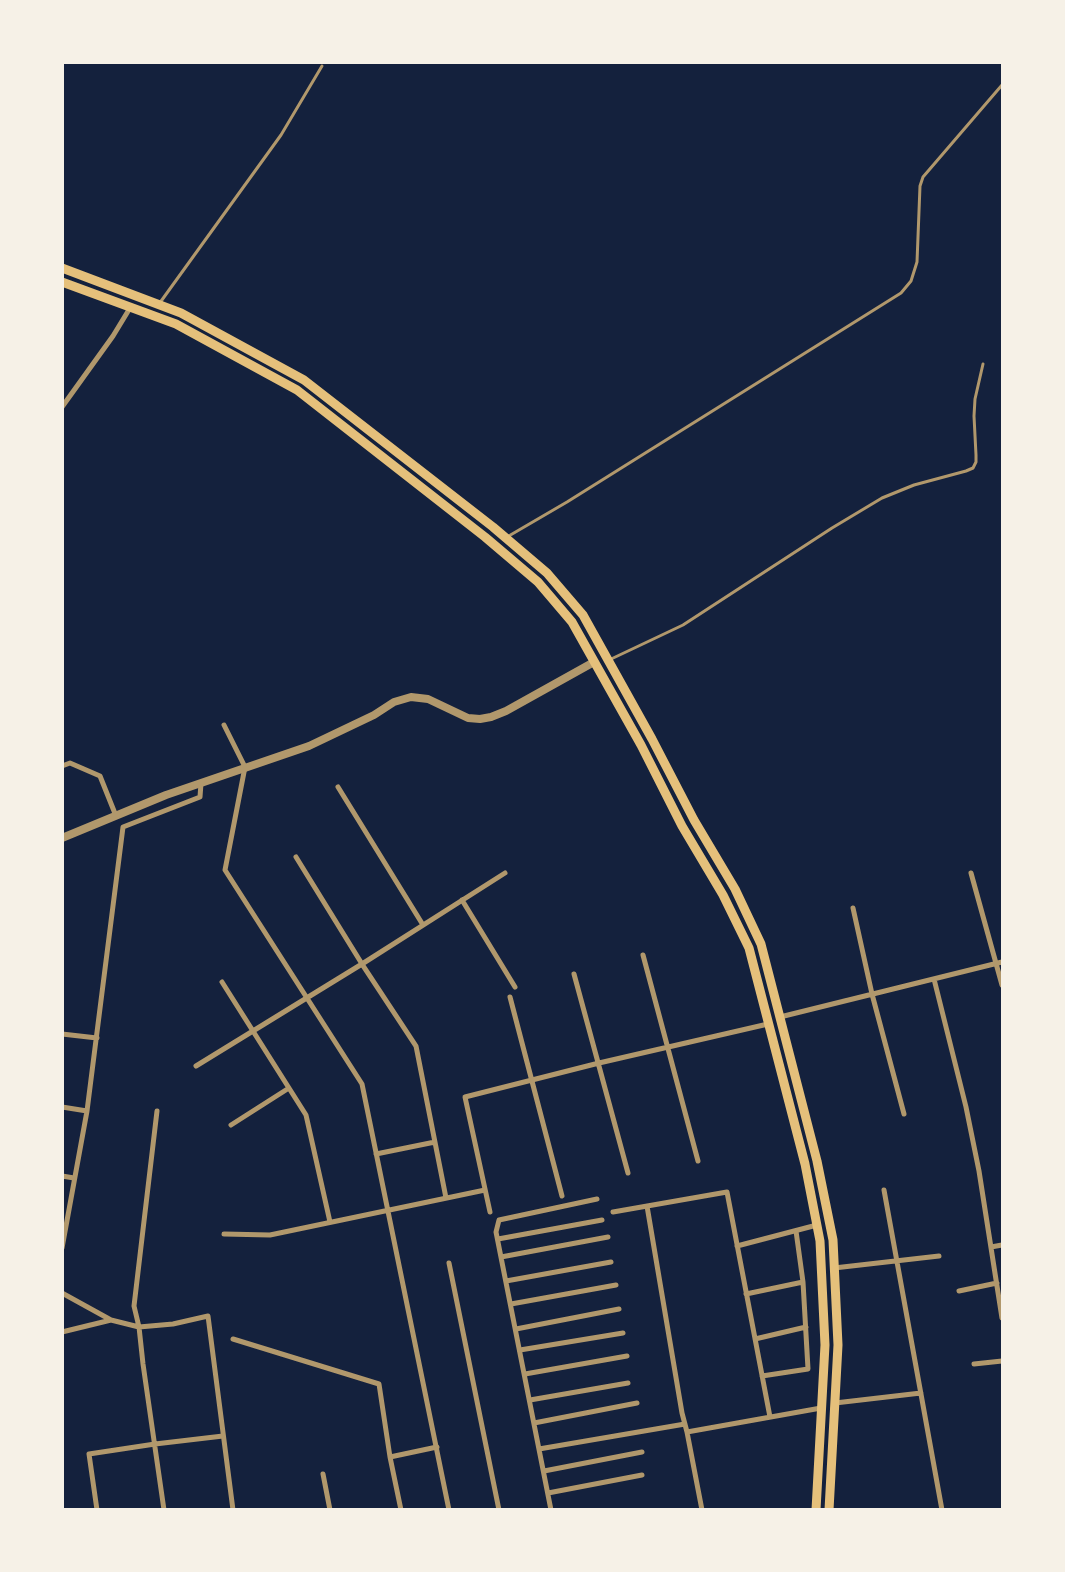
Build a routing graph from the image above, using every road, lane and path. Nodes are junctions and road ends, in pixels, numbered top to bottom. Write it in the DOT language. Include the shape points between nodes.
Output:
graph roads {
  1 [pos="322,66"];
  2 [pos="1002,85"];
  3 [pos="62,268"];
  4 [pos="62,282"];
  5 [pos="159,304"];
  6 [pos="130,308"];
  7 [pos="983,364"];
  8 [pos="62,407"];
  9 [pos="506,537"];
  10 [pos="608,660"];
  11 [pos="594,662"];
  12 [pos="224,725"];
  13 [pos="62,766"];
  14 [pos="244,767"];
  15 [pos="201,783"];
  16 [pos="338,787"];
  17 [pos="116,816"];
  18 [pos="62,838"];
  19 [pos="296,857"];
  20 [pos="505,873"];
  21 [pos="971,873"];
  22 [pos="462,900"];
  23 [pos="852,908"];
  24 [pos="423,925"];
  25 [pos="643,955"];
  26 [pos="1000,962"];
  27 [pos="362,964"];
  28 [pos="574,974"];
  29 [pos="934,979"];
  30 [pos="222,982"];
  31 [pos="1002,985"];
  32 [pos="515,986"];
  33 [pos="872,994"];
  34 [pos="510,997"];
  35 [pos="306,998"];
  36 [pos="779,1017"];
  37 [pos="768,1024"];
  38 [pos="253,1030"];
  39 [pos="62,1034"];
  40 [pos="97,1038"];
  41 [pos="667,1048"];
  42 [pos="599,1063"];
  43 [pos="196,1066"];
  44 [pos="533,1080"];
  45 [pos="289,1088"];
  46 [pos="62,1107"];
  47 [pos="87,1111"];
  48 [pos="157,1111"];
  49 [pos="904,1114"];
  50 [pos="231,1125"];
  51 [pos="435,1142"];
  52 [pos="376,1154"];
  53 [pos="698,1161"];
  54 [pos="628,1173"];
  55 [pos="62,1176"];
  56 [pos="74,1178"];
  57 [pos="485,1190"];
  58 [pos="884,1190"];
  59 [pos="562,1196"];
  60 [pos="446,1198"];
  61 [pos="597,1199"];
  62 [pos="647,1206"];
  63 [pos="388,1211"];
  64 [pos="490,1212"];
  65 [pos="613,1212"];
  66 [pos="602,1220"];
  67 [pos="330,1222"];
  68 [pos="817,1226"];
  69 [pos="796,1230"];
  70 [pos="224,1234"];
  71 [pos="608,1237"];
  72 [pos="498,1240"];
  73 [pos="1002,1245"];
  74 [pos="737,1246"];
  75 [pos="991,1247"];
  76 [pos="62,1248"];
  77 [pos="501,1256"];
  78 [pos="939,1256"];
  79 [pos="898,1261"];
  80 [pos="611,1262"];
  81 [pos="449,1263"];
  82 [pos="834,1268"];
  83 [pos="506,1281"];
  84 [pos="803,1282"];
  85 [pos="997,1284"];
  86 [pos="616,1285"];
  87 [pos="959,1290"];
  88 [pos="62,1293"];
  89 [pos="746,1294"];
  90 [pos="511,1304"];
  91 [pos="619,1309"];
  92 [pos="1002,1318"];
  93 [pos="111,1320"];
  94 [pos="139,1327"];
  95 [pos="806,1327"];
  96 [pos="516,1329"];
  97 [pos="62,1332"];
  98 [pos="623,1332"];
  99 [pos="233,1339"];
  100 [pos="755,1339"];
  101 [pos="520,1350"];
  102 [pos="627,1356"];
  103 [pos="1002,1361"];
  104 [pos="974,1364"];
  105 [pos="525,1374"];
  106 [pos="762,1376"];
  107 [pos="628,1383"];
  108 [pos="921,1393"];
  109 [pos="530,1400"];
  110 [pos="637,1403"];
  111 [pos="834,1404"];
  112 [pos="821,1408"];
  113 [pos="770,1417"];
  114 [pos="534,1423"];
  115 [pos="685,1424"];
  116 [pos="688,1432"];
  117 [pos="223,1436"];
  118 [pos="154,1444"];
  119 [pos="437,1447"];
  120 [pos="539,1449"];
  121 [pos="642,1452"];
  122 [pos="390,1457"];
  123 [pos="544,1471"];
  124 [pos="323,1474"];
  125 [pos="642,1475"];
  126 [pos="548,1493"];
  127 [pos="97,1510"];
  128 [pos="164,1510"];
  129 [pos="233,1510"];
  130 [pos="330,1510"];
  131 [pos="401,1510"];
  132 [pos="449,1510"];
  133 [pos="499,1510"];
  134 [pos="552,1510"];
  135 [pos="702,1510"];
  136 [pos="816,1510"];
  137 [pos="828,1510"];
  138 [pos="942,1510"];
  1 -- 5 [label="lane" via="281,135"];
  2 -- 9 [label="lane" via="923,177 918,262 911,282 901,293"];
  3 -- 5 [label="main road"];
  4 -- 6 [label="main road"];
  5 -- 9 [label="main road" via="181,312 304,380"];
  6 -- 8 [label="street"];
  6 -- 11 [label="main road" via="176,324 297,390 538,582 572,622"];
  7 -- 10 [label="lane" via="975,399 976,462 973,468 882,498 683,625"];
  9 -- 10 [label="main road" via="547,573 583,615"];
  10 -- 36 [label="main road" via="735,889 761,944"];
  11 -- 14 [label="street" via="491,717 468,718 428,700 411,697 394,702 374,716 309,746"];
  11 -- 37 [label="main road" via="728,904 748,948"];
  12 -- 14 [label="street"];
  13 -- 17 [label="street" via="70,763 100,776"];
  14 -- 15 [label="street"];
  14 -- 35 [label="street" via="225,870"];
  15 -- 17 [label="street"];
  15 -- 40 [label="street" via="200,797 123,827"];
  16 -- 24 [label="street"];
  17 -- 18 [label="street"];
  19 -- 27 [label="street"];
  20 -- 22 [label="street"];
  21 -- 26 [label="street"];
  22 -- 24 [label="street"];
  22 -- 32 [label="street"];
  23 -- 33 [label="street"];
  24 -- 27 [label="street"];
  25 -- 41 [label="street"];
  26 -- 29 [label="street"];
  26 -- 31 [label="street"];
  27 -- 35 [label="street"];
  27 -- 51 [label="street" via="416,1046"];
  28 -- 42 [label="street"];
  29 -- 33 [label="street"];
  29 -- 75 [label="street" via="966,1107"];
  30 -- 38 [label="street"];
  33 -- 36 [label="street"];
  33 -- 49 [label="street"];
  34 -- 44 [label="street"];
  35 -- 38 [label="street"];
  35 -- 52 [label="street" via="362,1084"];
  36 -- 82 [label="main road" via="817,1161 833,1240"];
  37 -- 41 [label="street"];
  37 -- 68 [label="main road" via="805,1164"];
  38 -- 43 [label="street"];
  38 -- 45 [label="street"];
  39 -- 40 [label="street"];
  40 -- 47 [label="street"];
  41 -- 42 [label="street"];
  41 -- 53 [label="street"];
  42 -- 44 [label="street"];
  42 -- 54 [label="street"];
  44 -- 57 [label="street" via="465,1097"];
  44 -- 59 [label="street"];
  45 -- 50 [label="street"];
  45 -- 67 [label="street" via="306,1115"];
  46 -- 47 [label="street"];
  47 -- 56 [label="street"];
  48 -- 94 [label="street" via="134,1306"];
  51 -- 52 [label="street"];
  51 -- 60 [label="street"];
  52 -- 63 [label="street"];
  55 -- 56 [label="street"];
  56 -- 76 [label="street"];
  57 -- 60 [label="street"];
  57 -- 64 [label="street"];
  58 -- 79 [label="street"];
  60 -- 63 [label="street"];
  61 -- 72 [label="street" via="499,1220"];
  62 -- 65 [label="street"];
  62 -- 74 [label="street" via="727,1192"];
  62 -- 115 [label="street"];
  63 -- 67 [label="street"];
  63 -- 119 [label="street"];
  66 -- 72 [label="street"];
  67 -- 70 [label="street" via="270,1235"];
  68 -- 69 [label="street"];
  68 -- 112 [label="main road" via="825,1346"];
  69 -- 74 [label="street"];
  69 -- 84 [label="street"];
  71 -- 77 [label="street"];
  72 -- 77 [label="street"];
  73 -- 75 [label="street"];
  74 -- 89 [label="street"];
  75 -- 85 [label="street"];
  77 -- 83 [label="street"];
  78 -- 79 [label="street"];
  79 -- 82 [label="street"];
  79 -- 108 [label="street"];
  80 -- 83 [label="street"];
  81 -- 133 [label="street"];
  82 -- 111 [label="main road" via="838,1346"];
  83 -- 90 [label="street"];
  84 -- 89 [label="street"];
  84 -- 95 [label="street"];
  85 -- 87 [label="street"];
  85 -- 92 [label="street"];
  86 -- 90 [label="street"];
  88 -- 93 [label="street"];
  89 -- 100 [label="street"];
  90 -- 96 [label="street"];
  91 -- 96 [label="street"];
  93 -- 94 [label="street"];
  93 -- 97 [label="street"];
  94 -- 117 [label="street" via="208,1316"];
  94 -- 118 [label="street"];
  95 -- 100 [label="street"];
  95 -- 106 [label="street" via="808,1369"];
  96 -- 101 [label="street"];
  98 -- 101 [label="street"];
  99 -- 122 [label="street" via="379,1384"];
  100 -- 106 [label="street"];
  101 -- 105 [label="street"];
  102 -- 105 [label="street"];
  103 -- 104 [label="street"];
  105 -- 109 [label="street"];
  106 -- 113 [label="street"];
  107 -- 109 [label="street"];
  108 -- 111 [label="street"];
  108 -- 138 [label="street"];
  109 -- 114 [label="street"];
  110 -- 114 [label="street"];
  111 -- 137 [label="main road"];
  112 -- 113 [label="street"];
  112 -- 136 [label="main road"];
  113 -- 116 [label="street"];
  114 -- 120 [label="street"];
  115 -- 116 [label="street"];
  115 -- 120 [label="street"];
  116 -- 135 [label="street"];
  117 -- 118 [label="street"];
  117 -- 129 [label="street"];
  118 -- 127 [label="street" via="89,1454"];
  118 -- 128 [label="street"];
  119 -- 122 [label="street"];
  119 -- 132 [label="street"];
  120 -- 123 [label="street"];
  121 -- 123 [label="street"];
  122 -- 131 [label="street"];
  123 -- 126 [label="street"];
  124 -- 130 [label="street"];
  125 -- 126 [label="street"];
  126 -- 134 [label="street"];
}
